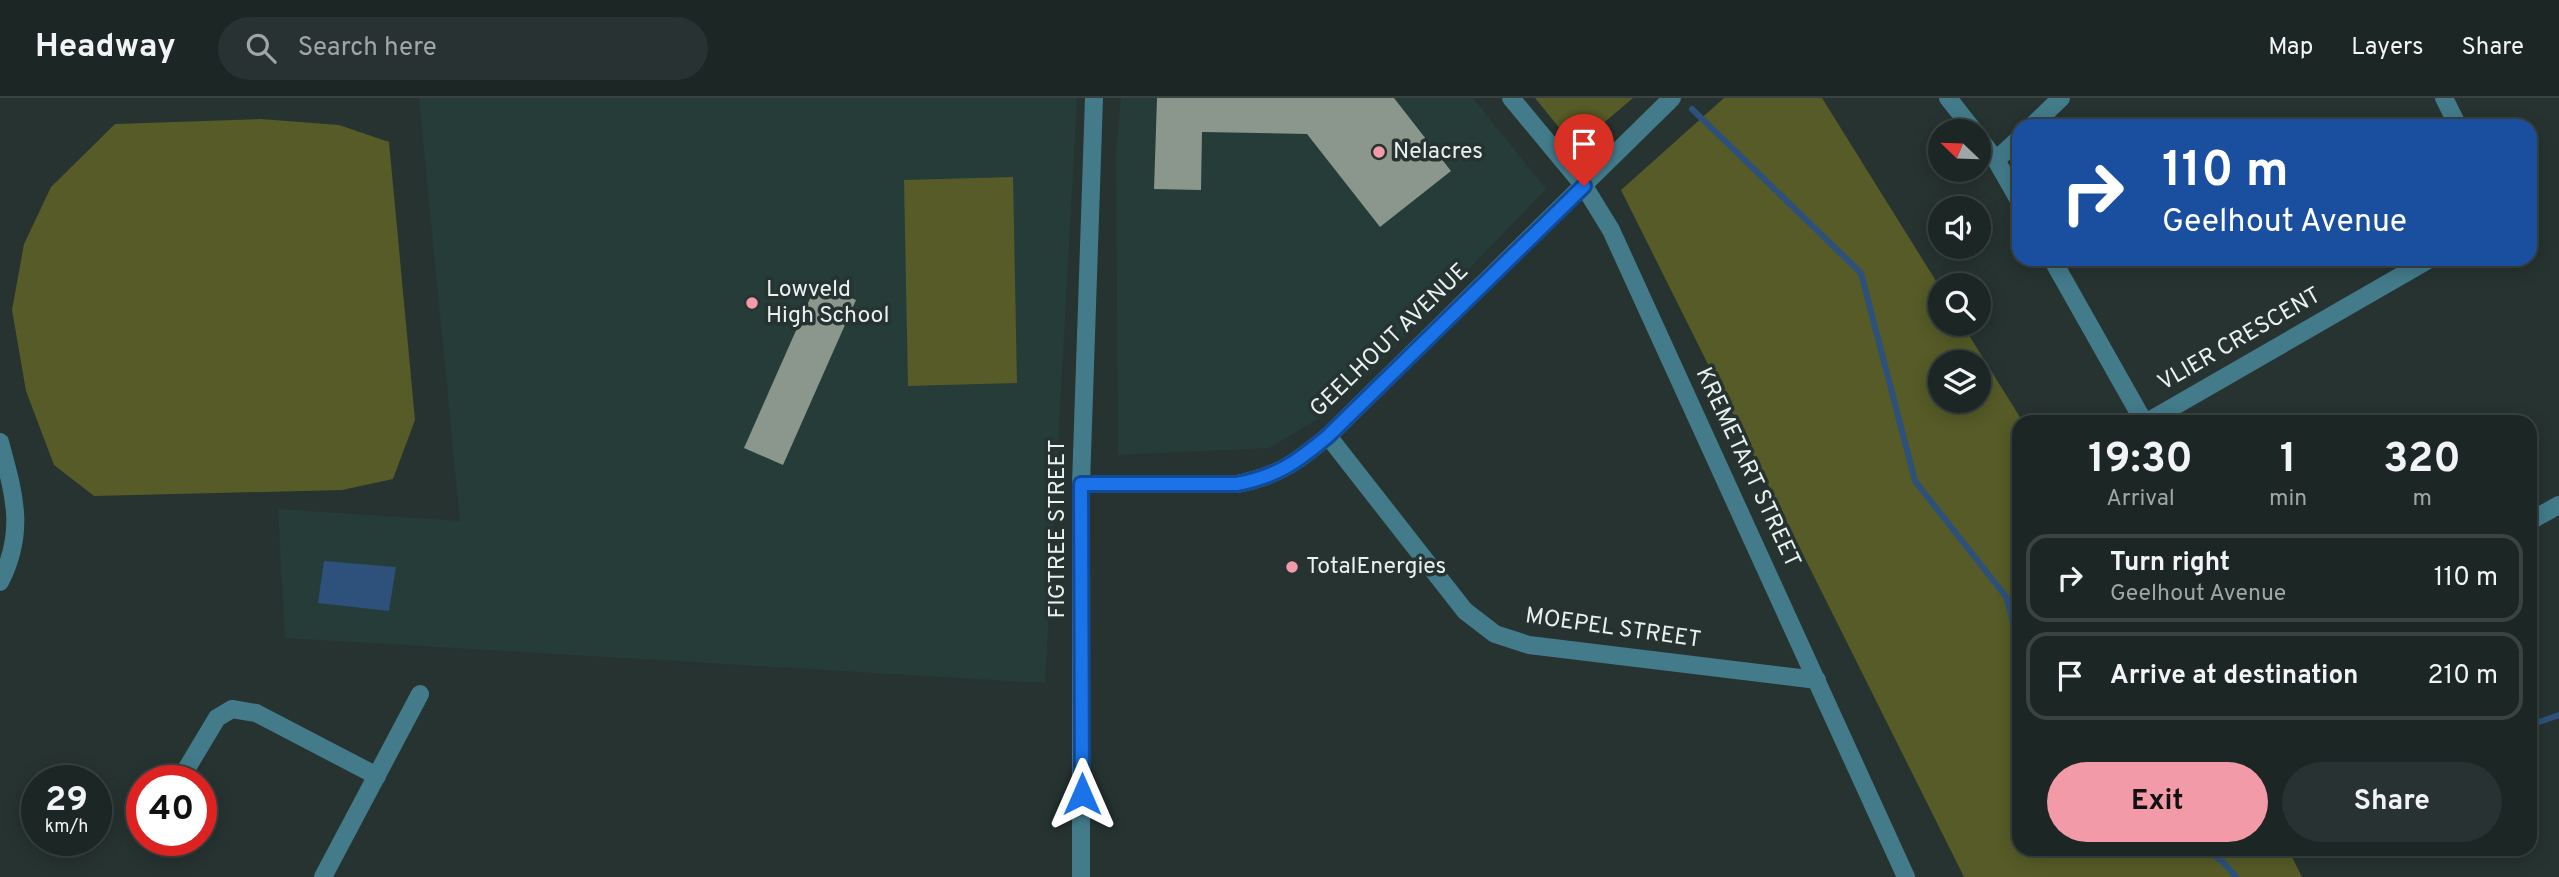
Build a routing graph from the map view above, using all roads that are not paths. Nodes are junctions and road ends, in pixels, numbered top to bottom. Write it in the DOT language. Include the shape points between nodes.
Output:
graph roads {
  1 [pos="1094,98"];
  2 [pos="1511,98"];
  3 [pos="1672,98"];
  4 [pos="1948,98"];
  5 [pos="2061,98"];
  6 [pos="2444,98"];
  7 [pos="1965,119"];
  8 [pos="2039,119"];
  9 [pos="2454,119"];
  10 [pos="2012,145"];
  11 [pos="1992,155"];
  12 [pos="1996,160"];
  13 [pos="1584,186"];
  14 [pos="2012,188"];
  15 [pos="2056,266"];
  16 [pos="2418,266"];
  17 [pos="2141,415"];
  18 [pos="2157,415"];
  19 [pos="1328,436"];
  20 [pos="0,442"];
  21 [pos="1081,484"];
  22 [pos="2559,505"];
  23 [pos="2537,517"];
  24 [pos="0,582"];
  25 [pos="1817,680"];
  26 [pos="420,694"];
  27 [pos="189,765"];
  28 [pos="377,776"];
  29 [pos="323,877"];
  30 [pos="1081,877"];
  31 [pos="1906,877"];
  1 -- 21 [label="street, FIGTREE STREET"];
  2 -- 13 [label="street, KREMETART STREET"];
  3 -- 13 [label="street, GEELHOUT AVENUE"];
  4 -- 7 [label="street"];
  5 -- 8 [label="street"];
  6 -- 9 [label="street"];
  10 -- 12 [label="street"];
  11 -- 12 [label="street"];
  12 -- 14 [label="street"];
  13 -- 19 [label="street, GEELHOUT AVENUE"];
  13 -- 25 [label="street, KREMETART STREET" via="1611,230"];
  15 -- 17 [label="street"];
  16 -- 18 [label="street, VLIER CRESCENT"];
  19 -- 21 [label="street, GEELHOUT AVENUE" via="1291,467 1237,484"];
  19 -- 25 [label="street, MOEPEL STREET" via="1465,611 1495,634 1529,645"];
  20 -- 24 [label="street" via="18,518 9,565"];
  21 -- 30 [label="street, FIGTREE STREET"];
  22 -- 23 [label="street"];
  25 -- 31 [label="street, KREMETART STREET"];
  26 -- 28 [label="street"];
  27 -- 28 [label="street" via="216,718 232,709 256,713"];
  28 -- 29 [label="street"];
}
